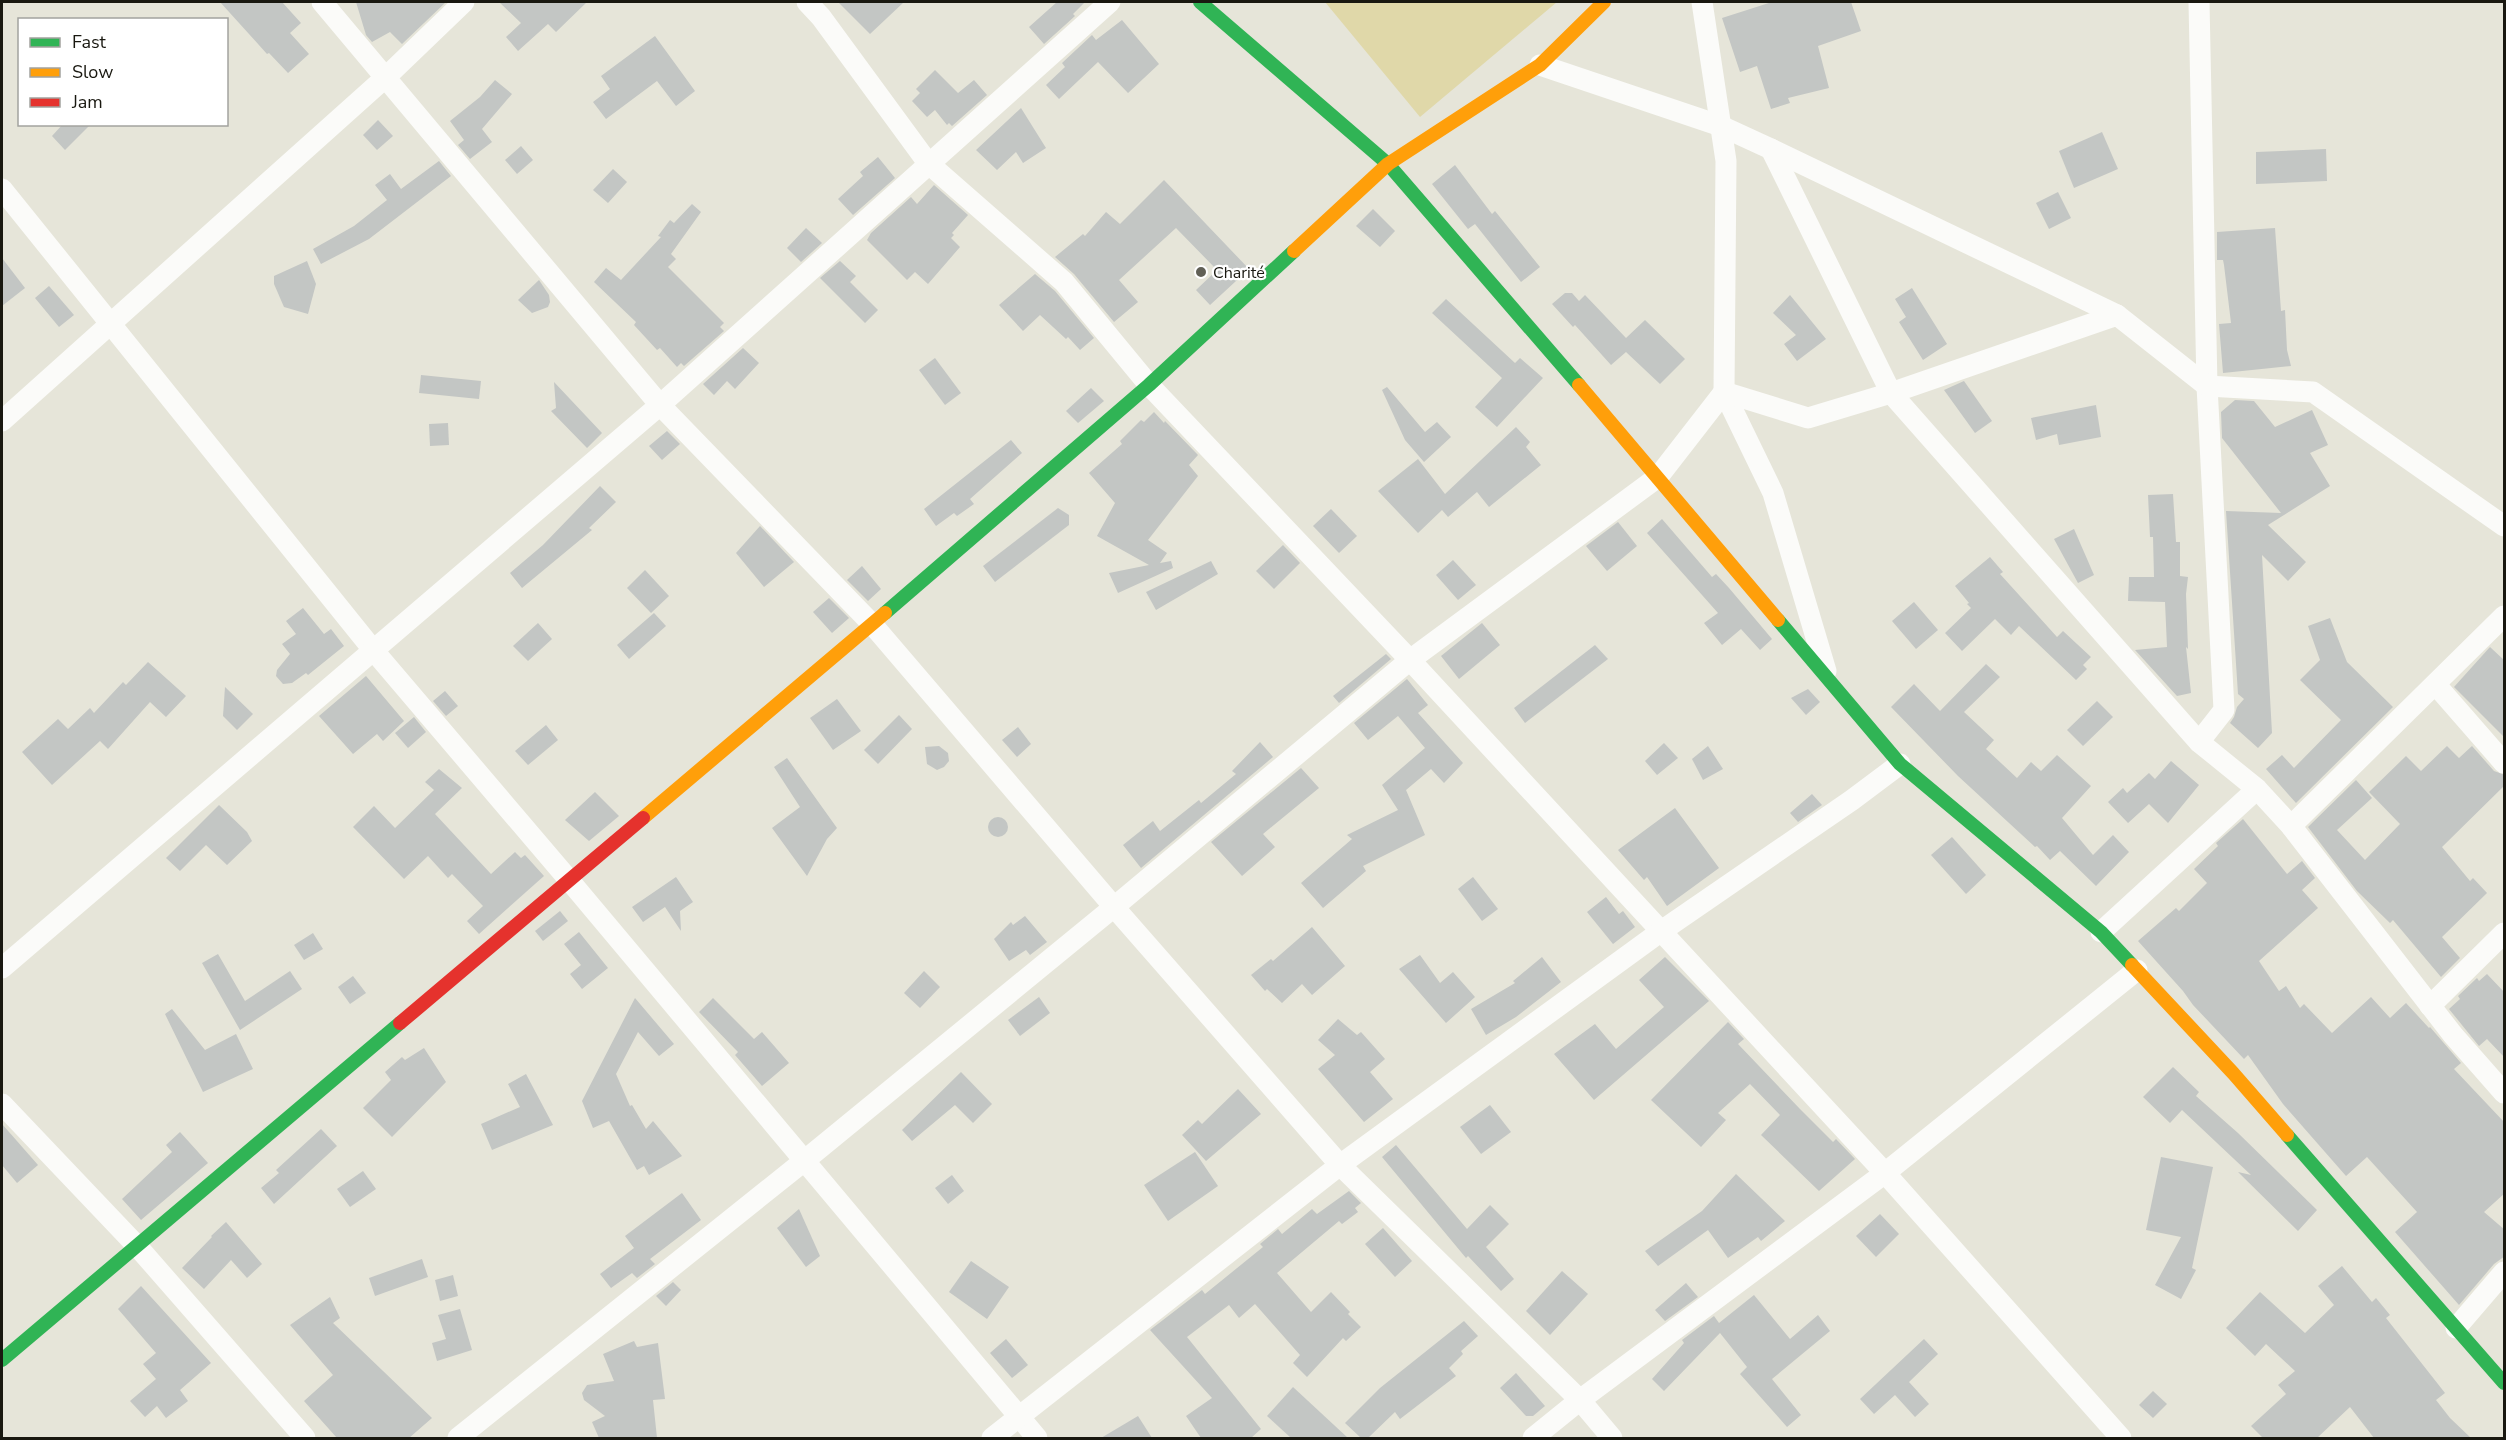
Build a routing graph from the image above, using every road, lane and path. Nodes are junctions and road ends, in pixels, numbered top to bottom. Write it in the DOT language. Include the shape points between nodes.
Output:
graph roads {
  1 [pos="322,2"];
  2 [pos="464,2"];
  3 [pos="807,2"];
  4 [pos="1110,2"];
  5 [pos="1200,2"];
  6 [pos="1604,2"];
  7 [pos="1701,2"];
  8 [pos="2199,2"];
  9 [pos="1540,65"];
  10 [pos="387,76"];
  11 [pos="1721,126"];
  12 [pos="1771,149"];
  13 [pos="928,163"];
  14 [pos="1388,164"];
  15 [pos="2,189"];
  16 [pos="2117,315"];
  17 [pos="109,323"];
  18 [pos="1149,385"];
  19 [pos="2207,386"];
  20 [pos="1724,392"];
  21 [pos="1891,393"];
  22 [pos="660,405"];
  23 [pos="2,421"];
  24 [pos="1658,477"];
  25 [pos="2505,526"];
  26 [pos="2505,616"];
  27 [pos="873,624"];
  28 [pos="374,651"];
  29 [pos="1410,660"];
  30 [pos="1829,680"];
  31 [pos="2436,685"];
  32 [pos="2199,742"];
  33 [pos="2505,763"];
  34 [pos="1900,764"];
  35 [pos="2257,789"];
  36 [pos="2290,826"];
  37 [pos="569,880"];
  38 [pos="1114,907"];
  39 [pos="1660,932"];
  40 [pos="2101,932"];
  41 [pos="2505,933"];
  42 [pos="2,968"];
  43 [pos="2137,970"];
  44 [pos="2430,1006"];
  45 [pos="2505,1093"];
  46 [pos="2,1104"];
  47 [pos="804,1161"];
  48 [pos="1340,1165"];
  49 [pos="1885,1173"];
  50 [pos="137,1246"];
  51 [pos="2505,1272"];
  52 [pos="2456,1328"];
  53 [pos="2,1360"];
  54 [pos="2505,1383"];
  55 [pos="1580,1400"];
  56 [pos="1020,1418"];
  57 [pos="305,1438"];
  58 [pos="458,1438"];
  59 [pos="992,1438"];
  60 [pos="1037,1438"];
  61 [pos="1533,1438"];
  62 [pos="1612,1438"];
  63 [pos="2121,1438"];
  1 -- 10 [label="street"];
  2 -- 10 [label="street"];
  3 -- 13 [label="street"];
  4 -- 13 [label="street"];
  5 -- 14 [label="street"];
  6 -- 9 [label="street"];
  7 -- 11 [label="street"];
  8 -- 19 [label="street"];
  9 -- 11 [label="street"];
  9 -- 14 [label="street"];
  10 -- 17 [label="street"];
  10 -- 22 [label="street"];
  11 -- 12 [label="street"];
  11 -- 20 [label="street" via="1726,161"];
  12 -- 16 [label="street"];
  12 -- 21 [label="street"];
  13 -- 18 [label="street" via="1064,282"];
  13 -- 22 [label="street"];
  14 -- 18 [label="street"];
  14 -- 24 [label="street"];
  15 -- 17 [label="street"];
  16 -- 19 [label="street"];
  16 -- 21 [label="street"];
  17 -- 23 [label="street"];
  17 -- 28 [label="street"];
  18 -- 27 [label="street"];
  18 -- 29 [label="street"];
  19 -- 25 [label="street" via="2313,392"];
  19 -- 32 [label="street" via="2224,710"];
  20 -- 21 [label="street" via="1808,418"];
  20 -- 24 [label="street"];
  20 -- 30 [label="street" via="1773,494"];
  21 -- 32 [label="street"];
  22 -- 27 [label="street"];
  22 -- 28 [label="street"];
  24 -- 29 [label="street"];
  24 -- 30 [label="street"];
  26 -- 31 [label="street"];
  27 -- 37 [label="street"];
  27 -- 38 [label="street"];
  28 -- 37 [label="street"];
  28 -- 42 [label="street"];
  29 -- 38 [label="street"];
  29 -- 39 [label="street"];
  30 -- 34 [label="street"];
  31 -- 33 [label="street"];
  31 -- 36 [label="street"];
  32 -- 35 [label="street"];
  34 -- 39 [label="street"];
  34 -- 40 [label="street"];
  35 -- 36 [label="street"];
  35 -- 40 [label="street"];
  36 -- 44 [label="street"];
  37 -- 47 [label="street"];
  37 -- 50 [label="street"];
  38 -- 47 [label="street"];
  38 -- 48 [label="street"];
  39 -- 48 [label="street"];
  39 -- 49 [label="street"];
  40 -- 43 [label="street"];
  41 -- 44 [label="street"];
  43 -- 49 [label="street"];
  43 -- 52 [label="street" via="2233,1073"];
  44 -- 45 [label="street"];
  46 -- 50 [label="street"];
  47 -- 56 [label="street"];
  47 -- 58 [label="street"];
  48 -- 55 [label="street"];
  48 -- 56 [label="street"];
  49 -- 55 [label="street"];
  49 -- 63 [label="street"];
  50 -- 53 [label="street"];
  50 -- 57 [label="street"];
  51 -- 52 [label="street"];
  52 -- 54 [label="street"];
  55 -- 61 [label="street"];
  55 -- 62 [label="street"];
  56 -- 59 [label="street"];
  56 -- 60 [label="street"];
}
